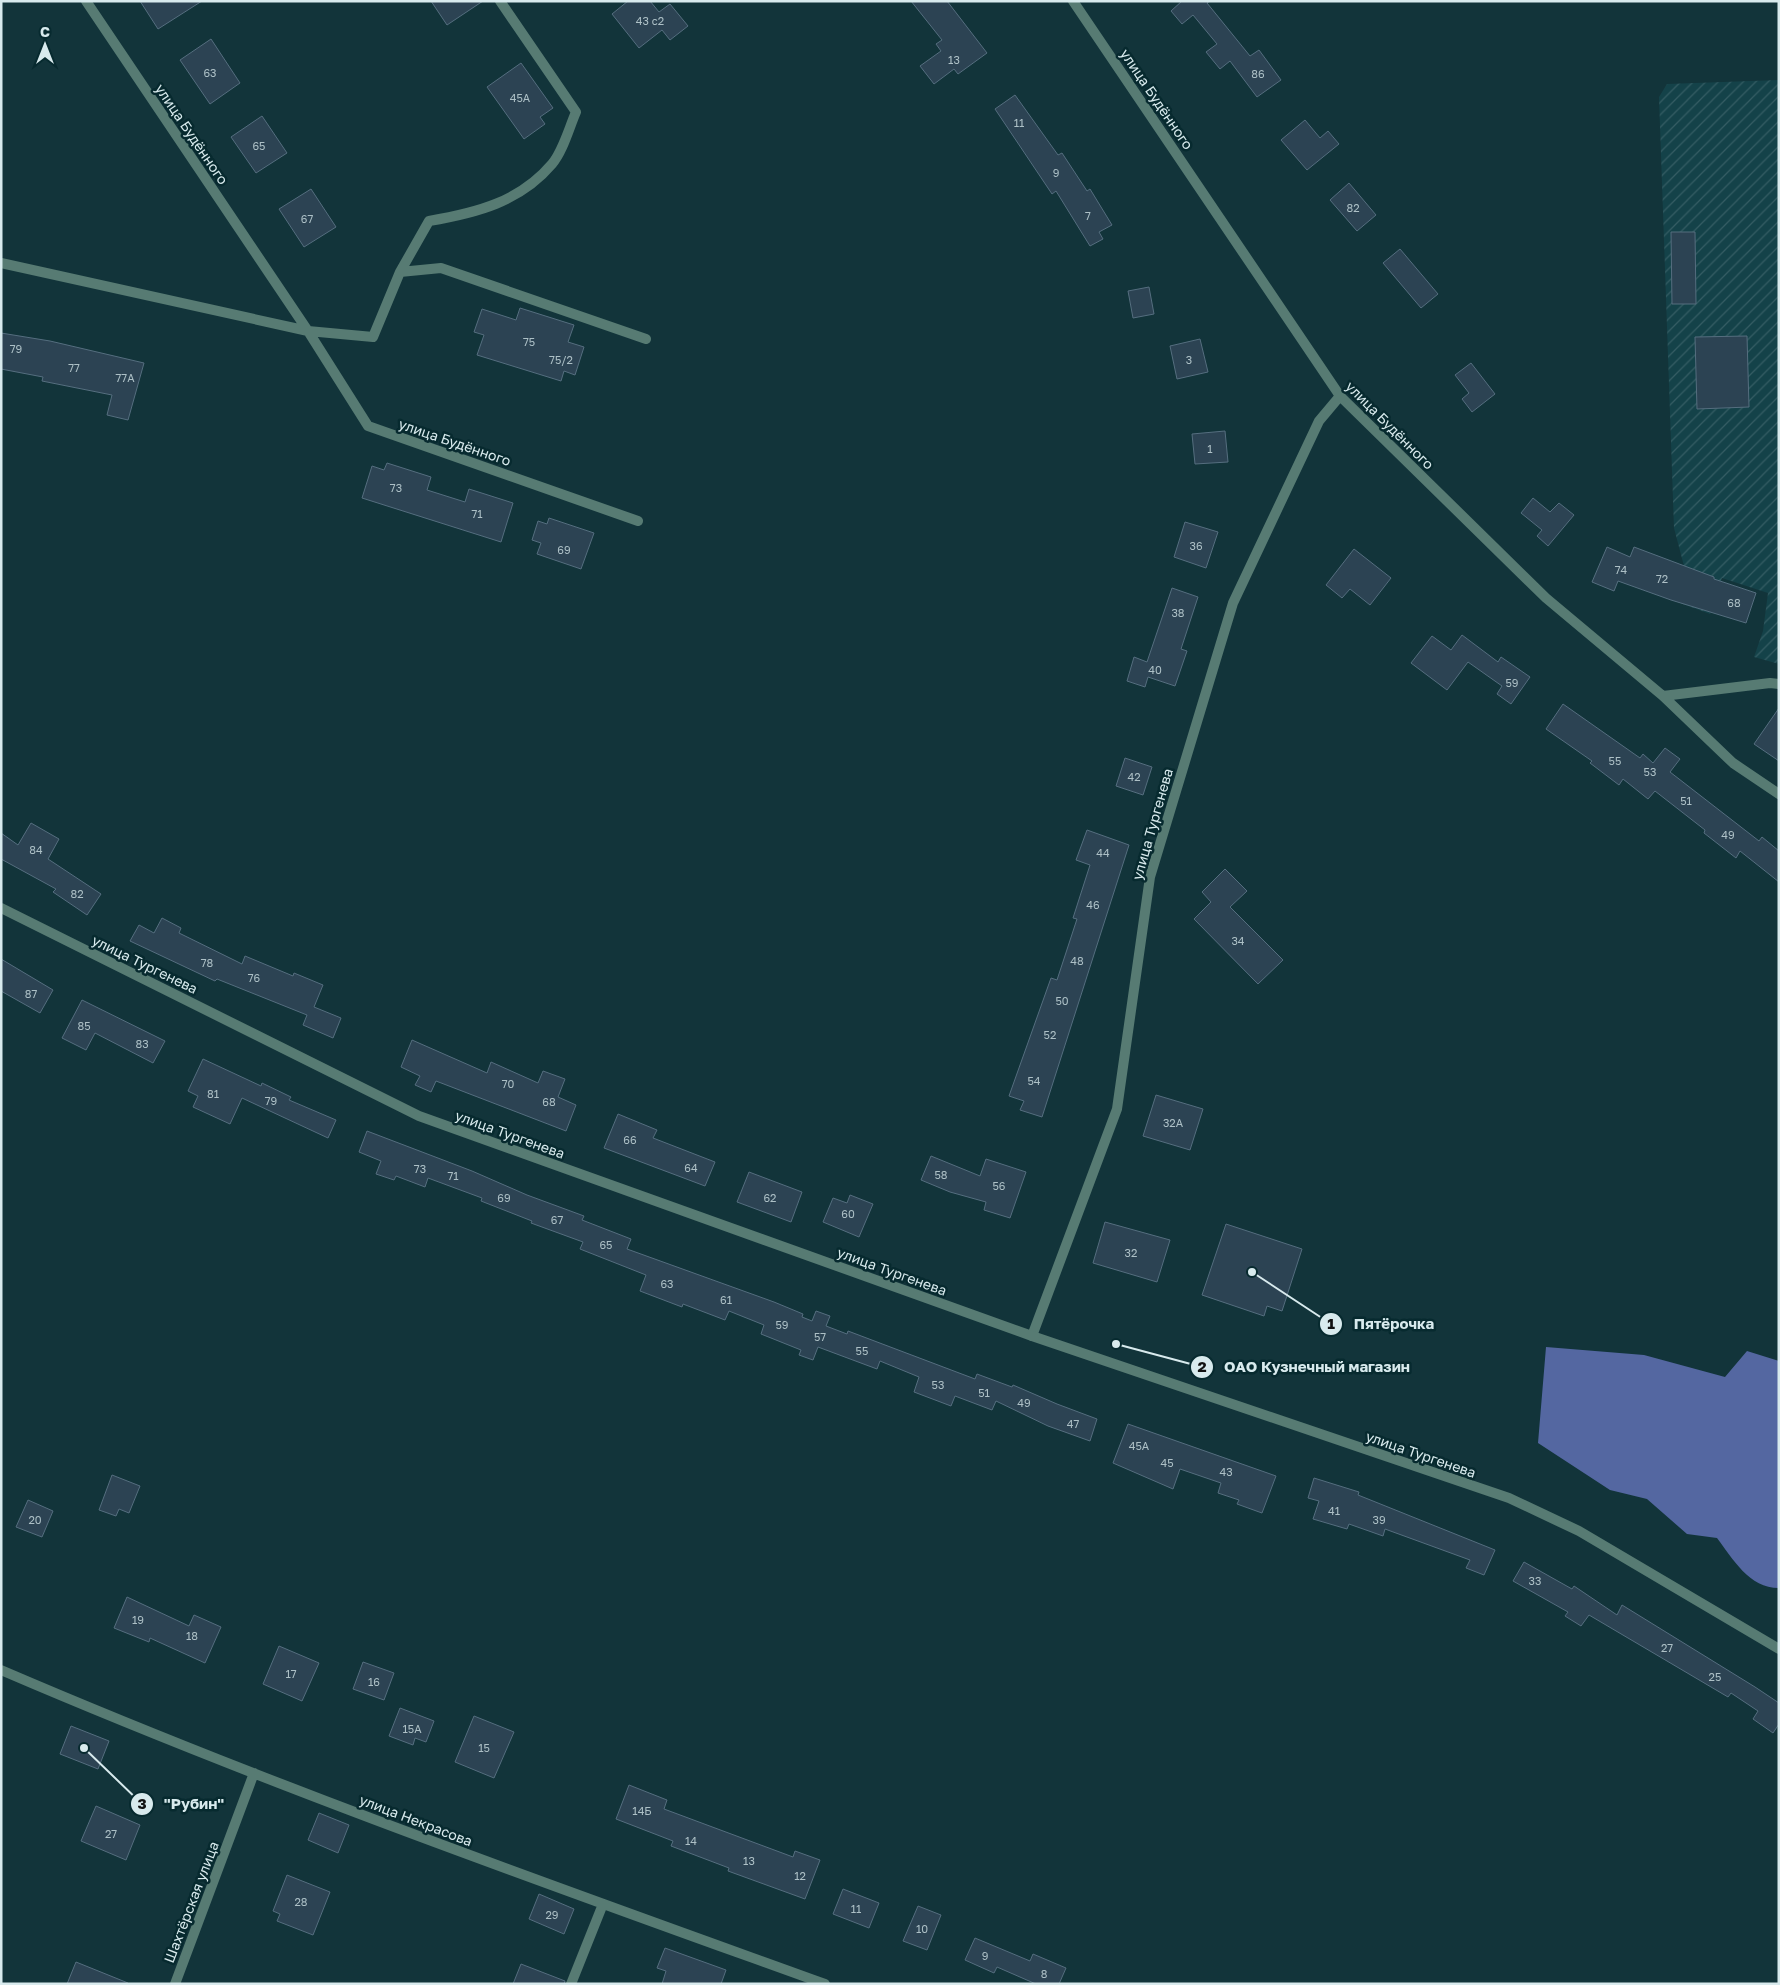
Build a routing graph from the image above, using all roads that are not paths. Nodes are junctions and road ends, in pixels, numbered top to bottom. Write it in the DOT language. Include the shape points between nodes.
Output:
graph roads {
  1 [pos="86,1"];
  2 [pos="500,1"];
  3 [pos="1073,1"];
  4 [pos="1,263"];
  5 [pos="400,272"];
  6 [pos="308,331"];
  7 [pos="646,339"];
  8 [pos="1340,396"];
  9 [pos="638,521"];
  10 [pos="1779,684"];
  11 [pos="1663,696"];
  12 [pos="1779,794"];
  13 [pos="1,908"];
  14 [pos="1032,1336"];
  15 [pos="1779,1649"];
  16 [pos="1,1670"];
  17 [pos="254,1773"];
  18 [pos="603,1904"];
  19 [pos="175,1984"];
  20 [pos="571,1984"];
  21 [pos="825,1984"];
  1 -- 6 [label="street, улица Будённого"];
  2 -- 5 [label="street" via="576,112 553,163 520,194 469,214 429,221"];
  3 -- 8 [label="street, улица Будённого"];
  4 -- 6 [label="street"];
  5 -- 6 [label="street" via="373,337"];
  5 -- 7 [label="street" via="441,268"];
  6 -- 9 [label="street, улица Будённого" via="368,426"];
  8 -- 11 [label="street, улица Будённого" via="1546,598"];
  8 -- 14 [label="street, улица Тургенева" via="1319,421 1233,603 1150,877 1117,1110"];
  10 -- 11 [label="street" via="1770,682"];
  11 -- 12 [label="street, улица Будённого" via="1733,763"];
  13 -- 14 [label="street, улица Тургенева" via="419,1116"];
  14 -- 15 [label="street, улица Тургенева" via="1508,1498 1579,1531"];
  16 -- 17 [label="street, улица Некрасова" via="146,1732"];
  17 -- 18 [label="street, улица Некрасова"];
  17 -- 19 [label="street, Шахтёрская улица"];
  18 -- 20 [label="street"];
  18 -- 21 [label="street, улица Некрасова"];
}
